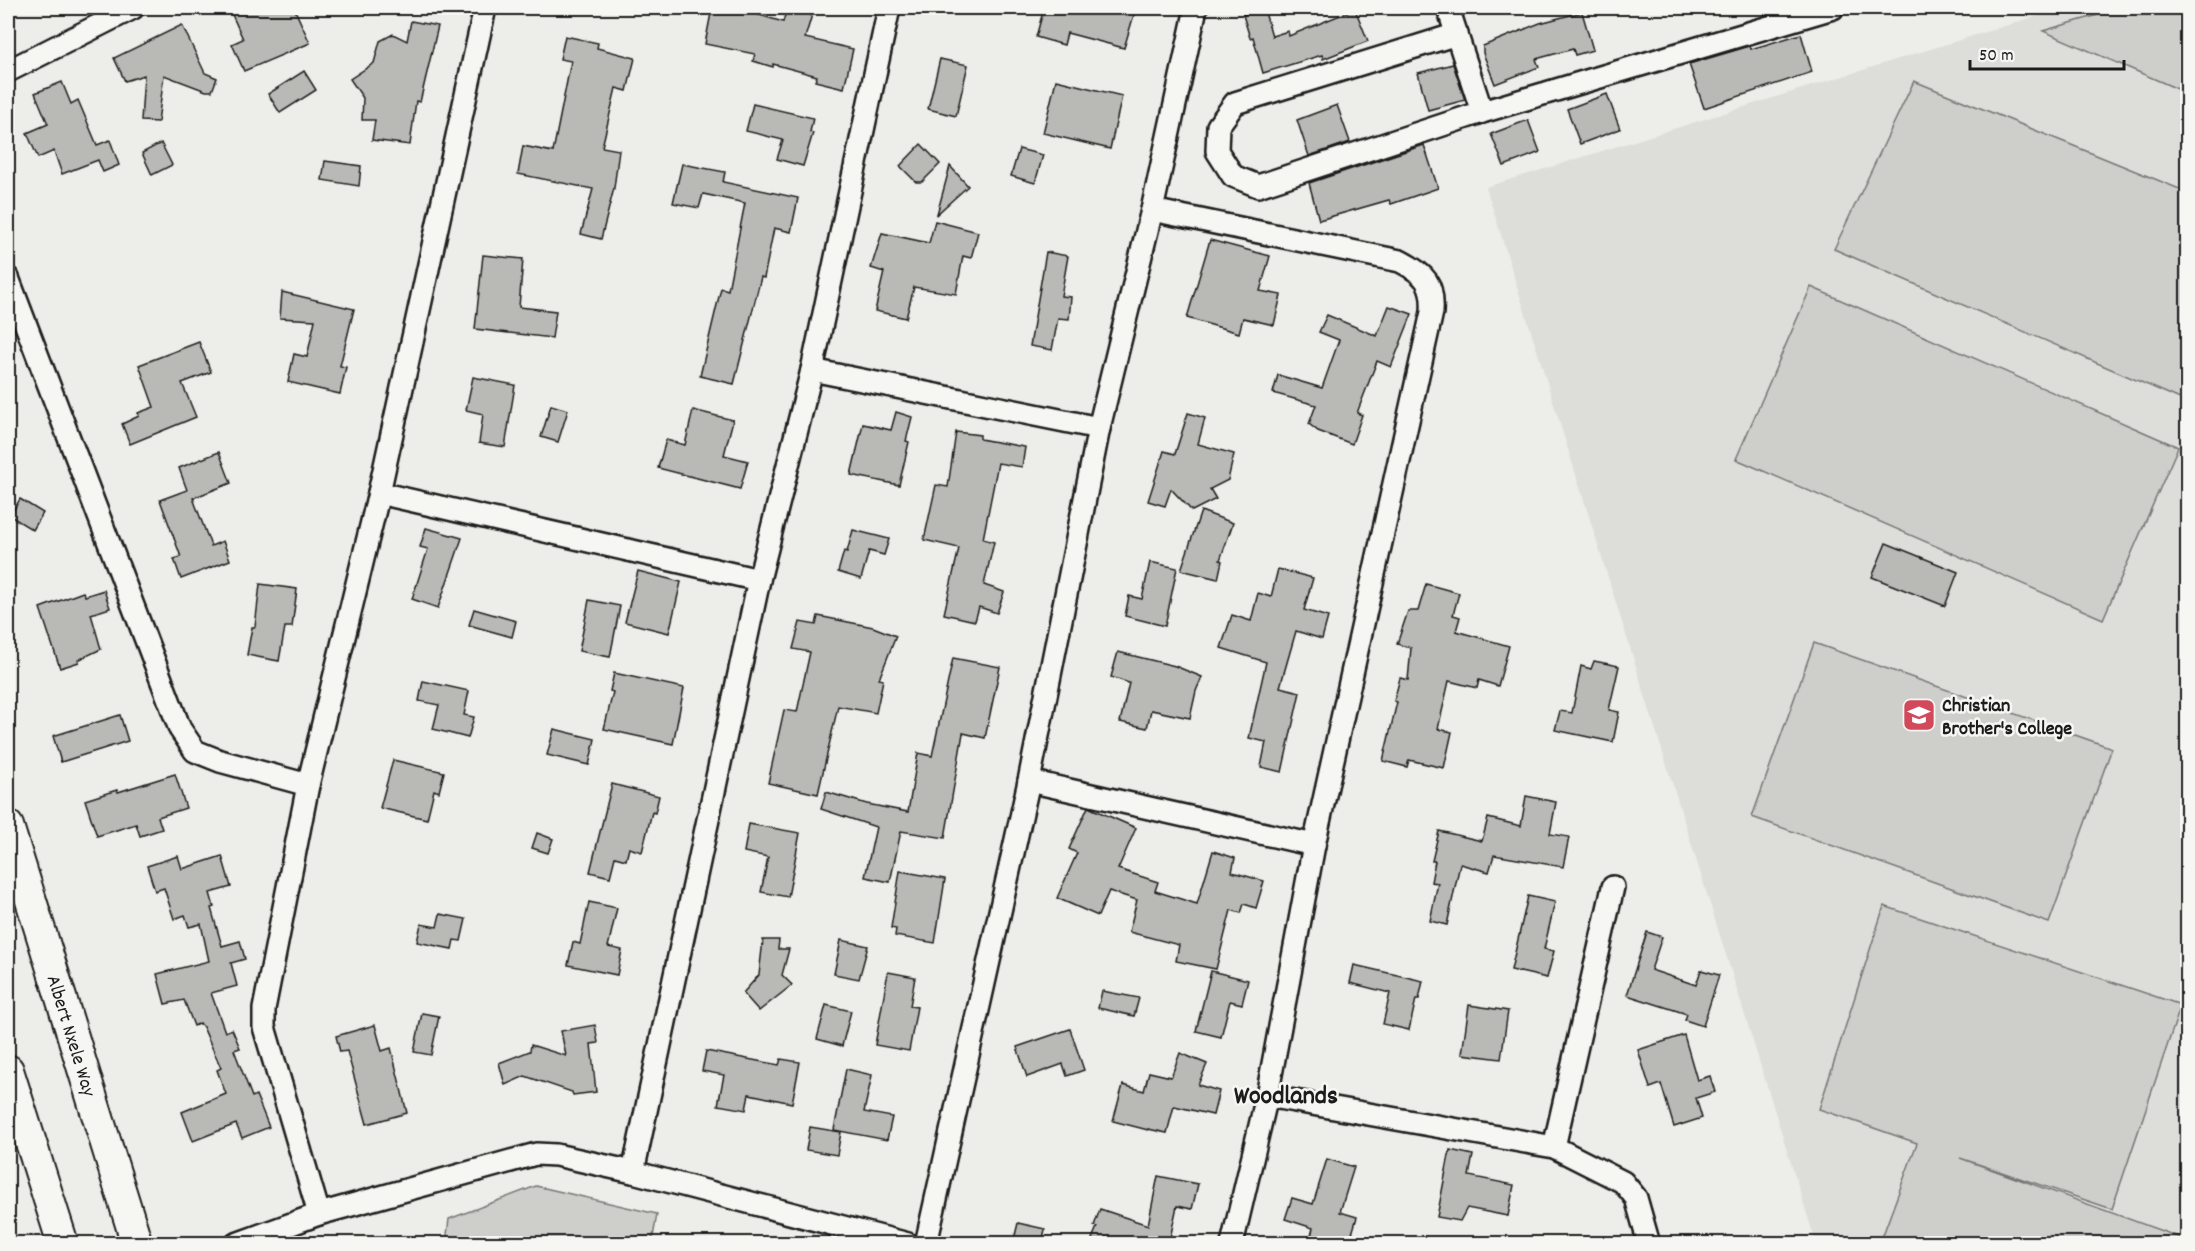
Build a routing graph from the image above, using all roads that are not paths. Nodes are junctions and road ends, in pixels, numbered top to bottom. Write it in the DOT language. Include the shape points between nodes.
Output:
graph roads {
  1 [pos="133,8"];
  2 [pos="485,8"];
  3 [pos="888,8"];
  4 [pos="1196,8"];
  5 [pos="1448,8"];
  6 [pos="1833,8"];
  7 [pos="1457,34"];
  8 [pos="8,71"];
  9 [pos="1482,112"];
  10 [pos="1152,210"];
  11 [pos="8,278"];
  12 [pos="812,370"];
  13 [pos="1099,428"];
  14 [pos="379,493"];
  15 [pos="759,580"];
  16 [pos="1029,781"];
  17 [pos="308,785"];
  18 [pos="8,826"];
  19 [pos="1314,845"];
  20 [pos="1613,887"];
  21 [pos="8,1070"];
  22 [pos="1267,1096"];
  23 [pos="1554,1147"];
  24 [pos="633,1172"];
  25 [pos="319,1214"];
  26 [pos="63,1244"];
  27 [pos="137,1244"];
  28 [pos="236,1244"];
  29 [pos="908,1244"];
  30 [pos="926,1244"];
  31 [pos="1232,1244"];
  32 [pos="1649,1244"];
  1 -- 8 [label="street"];
  2 -- 14 [label="street"];
  3 -- 12 [label="street"];
  4 -- 10 [label="street"];
  5 -- 7 [label="street"];
  6 -- 9 [label="street"];
  7 -- 9 [label="street"];
  7 -- 9 [label="street" via="1235,103 1218,126 1217,151 1233,176 1258,186"];
  10 -- 13 [label="street"];
  10 -- 19 [label="street" via="1400,261 1427,280 1433,295"];
  11 -- 17 [label="street" via="180,729 195,751"];
  12 -- 13 [label="street"];
  12 -- 15 [label="street"];
  13 -- 16 [label="street"];
  14 -- 15 [label="street"];
  14 -- 17 [label="street"];
  15 -- 24 [label="street"];
  16 -- 19 [label="street"];
  16 -- 30 [label="street"];
  17 -- 25 [label="street" via="263,1019"];
  18 -- 27 [label="main road, Albert Nxele Way"];
  19 -- 22 [label="street"];
  20 -- 23 [label="street"];
  21 -- 26 [label="main road"];
  22 -- 23 [label="street"];
  22 -- 31 [label="street"];
  23 -- 32 [label="street" via="1623,1182 1636,1198"];
  24 -- 25 [label="street" via="536,1154"];
  24 -- 29 [label="street"];
  25 -- 28 [label="street"];
}
